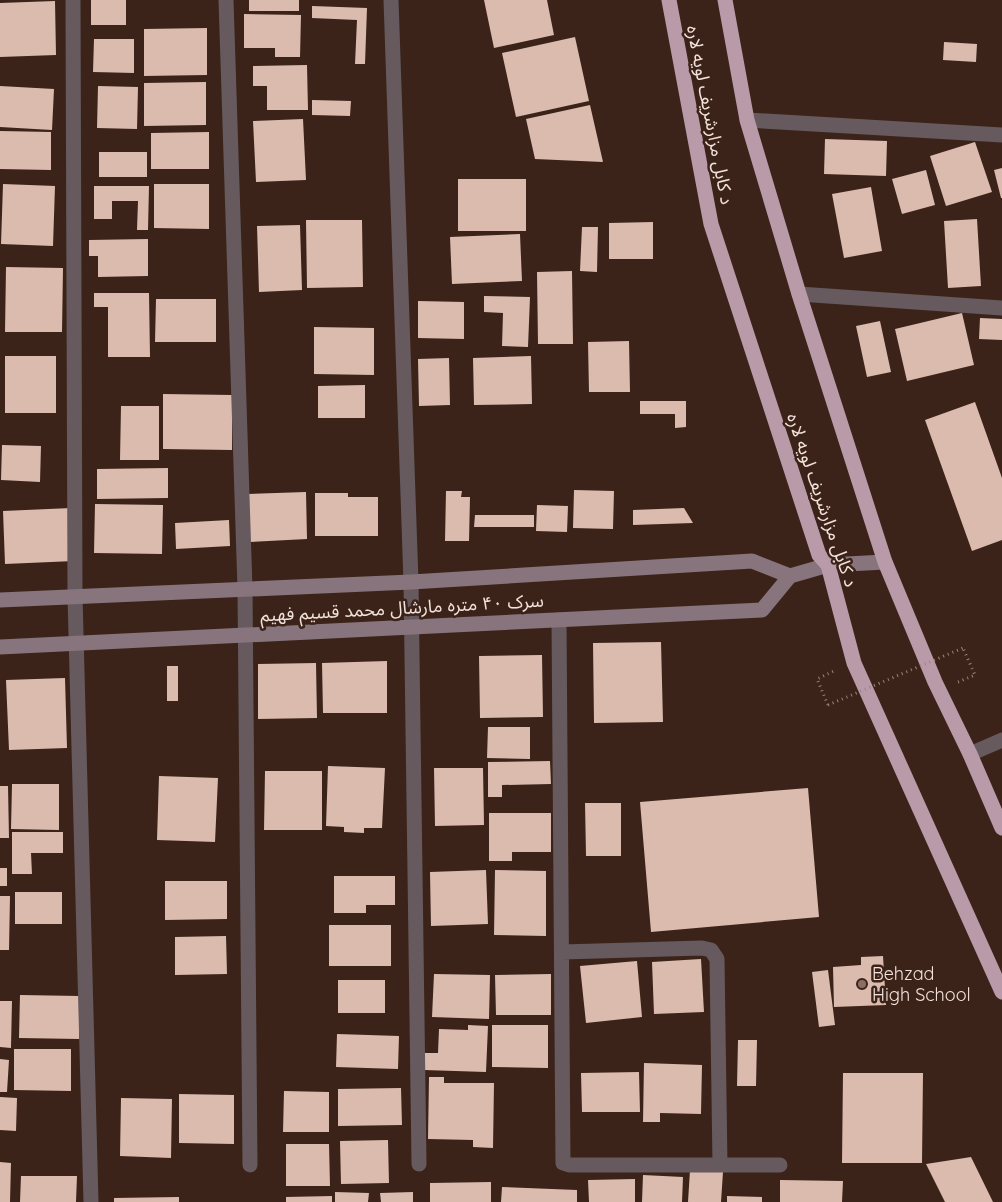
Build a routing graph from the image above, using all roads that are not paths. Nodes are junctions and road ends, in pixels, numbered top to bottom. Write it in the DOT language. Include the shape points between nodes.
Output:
graph roads {
  1 [pos="74,0"];
  2 [pos="226,0"];
  3 [pos="391,0"];
  4 [pos="669,0"];
  5 [pos="725,0"];
  6 [pos="747,120"];
  7 [pos="1002,135"];
  8 [pos="799,294"];
  9 [pos="1002,308"];
  10 [pos="884,562"];
  11 [pos="828,564"];
  12 [pos="790,576"];
  13 [pos="411,582"];
  14 [pos="245,589"];
  15 [pos="75,596"];
  16 [pos="0,600"];
  17 [pos="559,620"];
  18 [pos="412,626"];
  19 [pos="246,635"];
  20 [pos="76,643"];
  21 [pos="0,647"];
  22 [pos="1002,740"];
  23 [pos="970,754"];
  24 [pos="1002,828"];
  25 [pos="562,952"];
  26 [pos="1002,992"];
  27 [pos="419,1164"];
  28 [pos="250,1165"];
  29 [pos="720,1165"];
  30 [pos="780,1165"];
  31 [pos="91,1202"];
  1 -- 15 [label="street"];
  2 -- 14 [label="street"];
  3 -- 13 [label="street"];
  4 -- 11 [label="highway, د کابل مزارشریف لویه لاره" via="711,224 819,555"];
  5 -- 6 [label="highway, د کابل مزارشریف لویه لاره"];
  6 -- 7 [label="street"];
  6 -- 8 [label="highway, د کابل مزارشریف لویه لاره"];
  8 -- 9 [label="street"];
  8 -- 10 [label="highway, د کابل مزارشریف لویه لاره"];
  10 -- 11 [label="street"];
  10 -- 23 [label="highway, د کابل مزارشریف لویه لاره" via="935,682"];
  11 -- 12 [label="street"];
  11 -- 26 [label="highway, د کابل مزارشریف لویه لاره" via="854,662"];
  12 -- 13 [label="street, سرک ۴۰ متره مارشال محمد قسیم فهیم" via="752,561"];
  12 -- 17 [label="street, سرک ۴۰ متره مارشال محمد قسیم فهیم" via="762,610"];
  13 -- 14 [label="street, سرک ۴۰ متره مارشال محمد قسیم فهیم"];
  13 -- 18 [label="street"];
  14 -- 15 [label="street, سرک ۴۰ متره مارشال محمد قسیم فهیم"];
  14 -- 19 [label="street"];
  15 -- 16 [label="street, سرک ۴۰ متره مارشال محمد قسیم فهیم"];
  15 -- 20 [label="street"];
  17 -- 18 [label="street, سرک ۴۰ متره مارشال محمد قسیم فهیم"];
  17 -- 25 [label="street"];
  18 -- 19 [label="street, سرک ۴۰ متره مارشال محمد قسیم فهیم"];
  18 -- 27 [label="street"];
  19 -- 20 [label="street, سرک ۴۰ متره مارشال محمد قسیم فهیم"];
  19 -- 28 [label="street"];
  20 -- 21 [label="street, سرک ۴۰ متره مارشال محمد قسیم فهیم"];
  20 -- 31 [label="street"];
  22 -- 23 [label="street"];
  23 -- 24 [label="highway, د کابل مزارشریف لویه لاره"];
  25 -- 29 [label="street" via="711,950 716,959"];
  25 -- 29 [label="street" via="563,1163"];
  29 -- 30 [label="street"];
}
